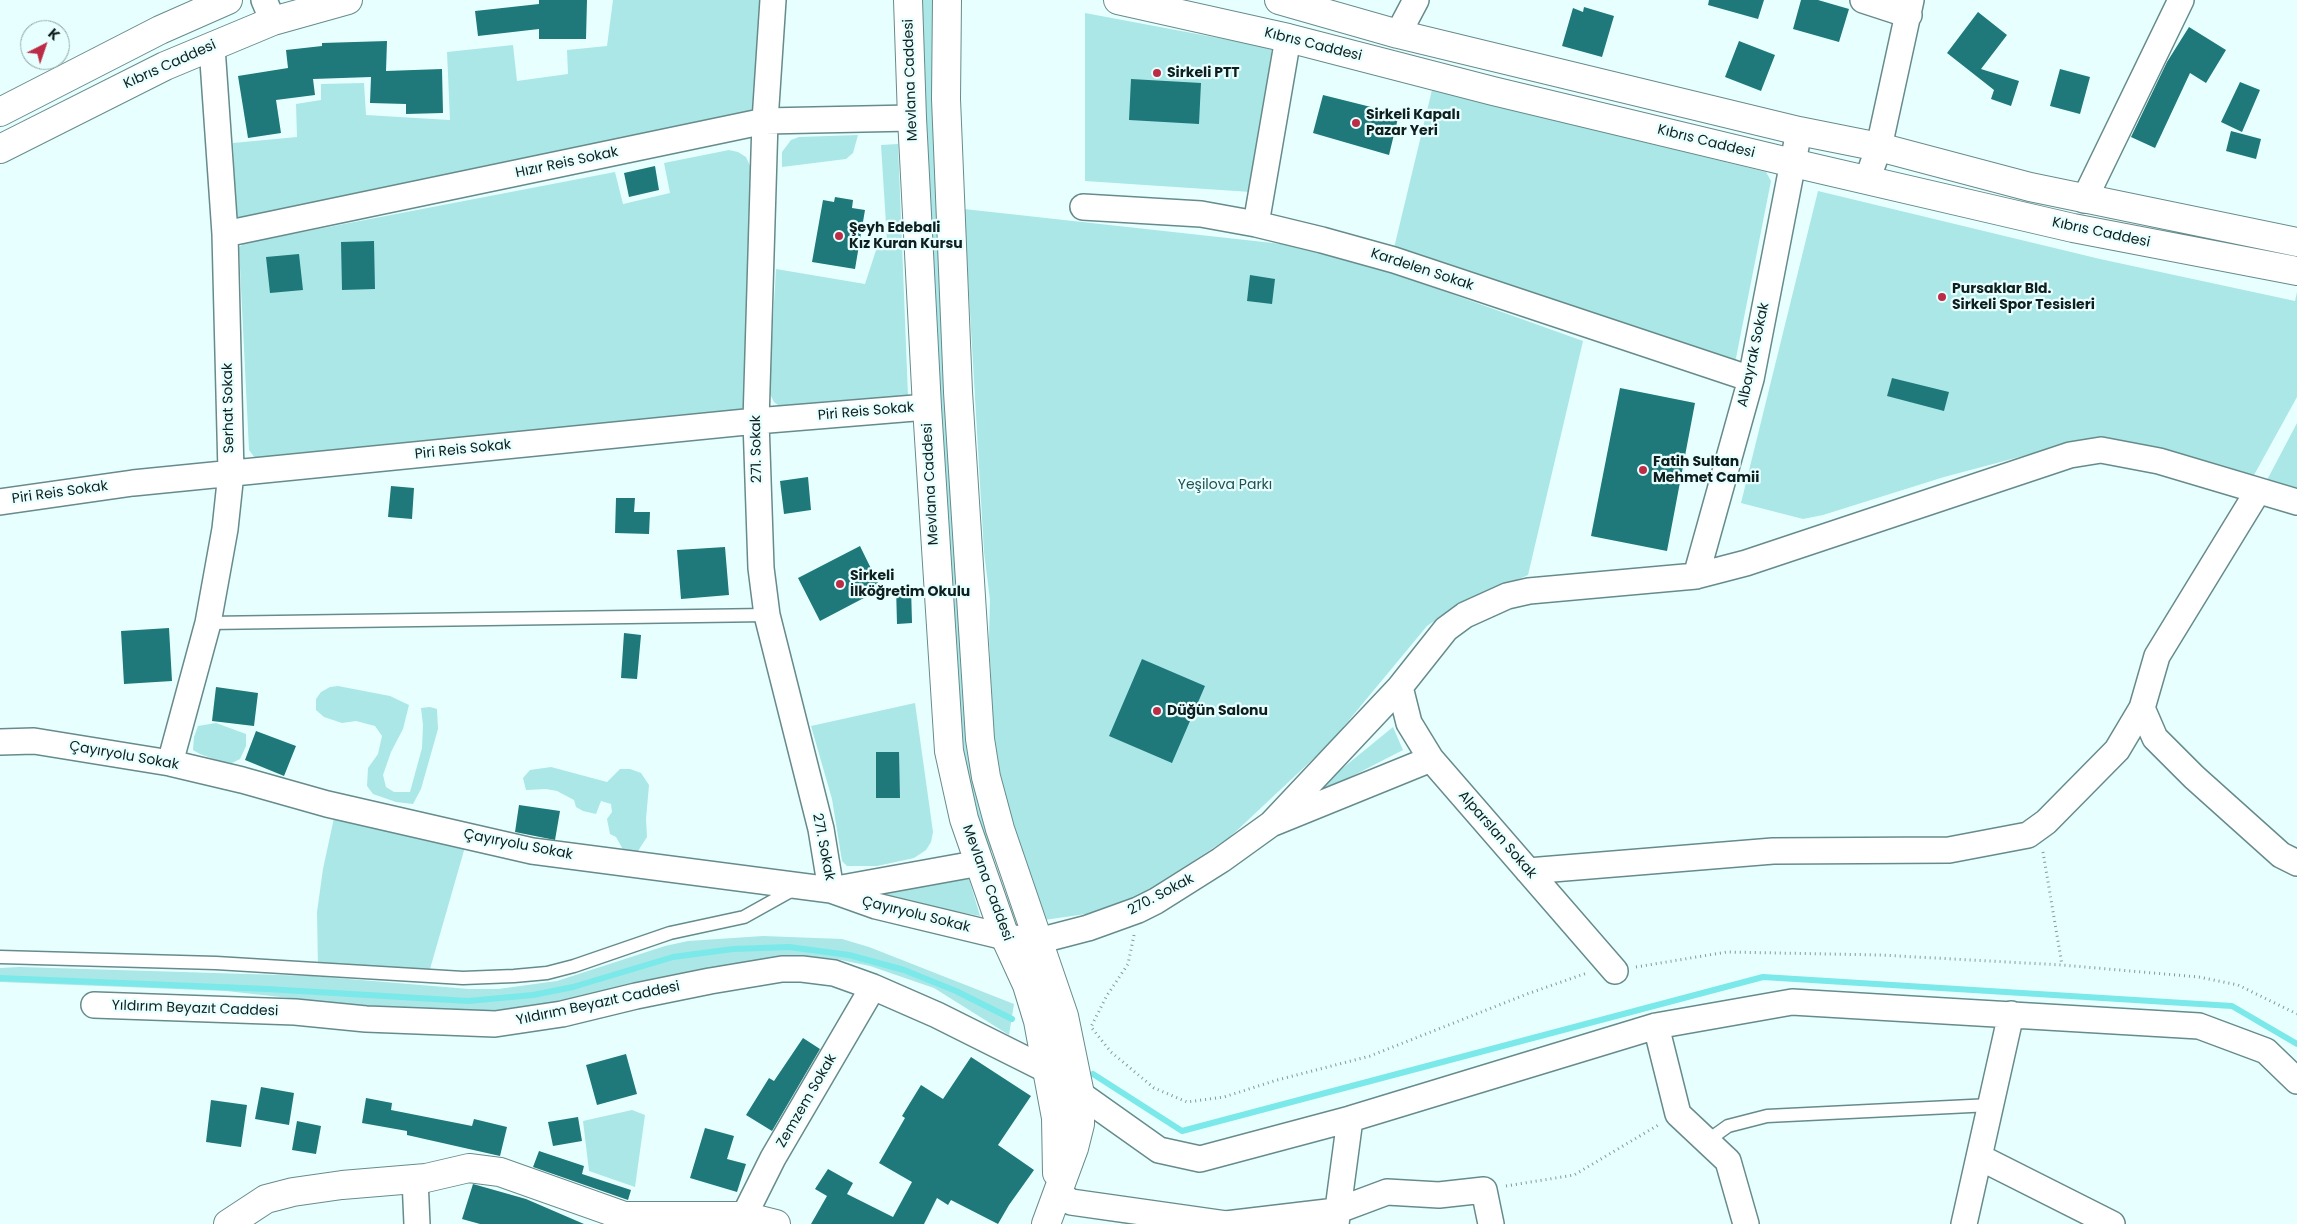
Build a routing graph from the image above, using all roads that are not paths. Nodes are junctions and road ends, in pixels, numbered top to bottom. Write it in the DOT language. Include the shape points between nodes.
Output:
graph roads {
  1 [pos="228,0"];
  2 [pos="348,0"];
  3 [pos="774,0"];
  4 [pos="908,0"];
  5 [pos="947,0"];
  6 [pos="1118,0"];
  7 [pos="1279,0"];
  8 [pos="1416,0"];
  9 [pos="1863,0"];
  10 [pos="2181,0"];
  11 [pos="1910,8"];
  12 [pos="268,10"];
  13 [pos="1398,34"];
  14 [pos="1288,38"];
  15 [pos="212,47"];
  16 [pos="0,112"];
  17 [pos="912,118"];
  18 [pos="765,121"];
  19 [pos="1798,130"];
  20 [pos="1879,147"];
  21 [pos="0,149"];
  22 [pos="1793,163"];
  23 [pos="1866,180"];
  24 [pos="2084,200"];
  25 [pos="1083,206"];
  26 [pos="1256,224"];
  27 [pos="224,234"];
  28 [pos="2297,242"];
  29 [pos="2297,271"];
  30 [pos="1751,379"];
  31 [pos="927,407"];
  32 [pos="756,422"];
  33 [pos="231,473"];
  34 [pos="2258,491"];
  35 [pos="0,502"];
  36 [pos="2297,502"];
  37 [pos="1696,576"];
  38 [pos="767,616"];
  39 [pos="208,623"];
  40 [pos="1400,687"];
  41 [pos="2142,708"];
  42 [pos="0,742"];
  43 [pos="1431,759"];
  44 [pos="170,763"];
  45 [pos="1271,824"];
  46 [pos="980,862"];
  47 [pos="2297,863"];
  48 [pos="1528,871"];
  49 [pos="799,886"];
  50 [pos="831,890"];
  51 [pos="1005,937"];
  52 [pos="1038,941"];
  53 [pos="0,957"];
  54 [pos="1615,971"];
  55 [pos="873,987"];
  56 [pos="94,1004"];
  57 [pos="2011,1014"];
  58 [pos="1656,1026"];
  59 [pos="1048,1065"];
  60 [pos="2297,1081"];
  61 [pos="1080,1094"];
  62 [pos="1991,1105"];
  63 [pos="1350,1119"];
  64 [pos="1707,1141"];
  65 [pos="1979,1157"];
  66 [pos="415,1179"];
  67 [pos="1045,1214"];
  68 [pos="744,1216"];
  69 [pos="1336,1217"];
  70 [pos="228,1224"];
  71 [pos="417,1224"];
  72 [pos="776,1224"];
  73 [pos="1491,1224"];
  74 [pos="1746,1224"];
  75 [pos="1964,1224"];
  76 [pos="2112,1224"];
  1 -- 16 [label="street" via="160,30"];
  2 -- 12 [label="street, Kıbrıs Caddesi"];
  3 -- 18 [label="street, 271. Sokak"];
  4 -- 17 [label="street, Mevlana Caddesi"];
  5 -- 52 [label="street" via="946,100 958,392 980,739 1000,829"];
  6 -- 14 [label="street, Kıbrıs Caddesi"];
  7 -- 13 [label="street"];
  8 -- 13 [label="street"];
  9 -- 11 [label="street"];
  10 -- 24 [label="street"];
  11 -- 20 [label="street"];
  12 -- 15 [label="street, Kıbrıs Caddesi"];
  13 -- 19 [label="street"];
  14 -- 22 [label="street, Kıbrıs Caddesi"];
  14 -- 26 [label="street"];
  15 -- 21 [label="street, Kıbrıs Caddesi" via="148,74"];
  15 -- 27 [label="street, Serhat Sokak"];
  17 -- 18 [label="street, Hızır Reis Sokak"];
  17 -- 31 [label="street, Mevlana Caddesi"];
  18 -- 27 [label="street, Hızır Reis Sokak"];
  18 -- 32 [label="street, 271. Sokak"];
  19 -- 20 [label="street"];
  19 -- 22 [label="street, Albayrak Sokak"];
  20 -- 23 [label="street"];
  20 -- 24 [label="street"];
  22 -- 23 [label="street, Kıbrıs Caddesi"];
  22 -- 30 [label="street, Albayrak Sokak"];
  23 -- 29 [label="street, Kıbrıs Caddesi" via="2073,228"];
  24 -- 28 [label="street"];
  25 -- 26 [label="street, Kardelen Sokak" via="1201,214"];
  26 -- 30 [label="street, Kardelen Sokak" via="1394,260"];
  27 -- 33 [label="street, Serhat Sokak"];
  30 -- 37 [label="street, Albayrak Sokak"];
  31 -- 32 [label="street, Piri Reis Sokak"];
  31 -- 46 [label="street, Mevlana Caddesi" via="949,751 964,819"];
  32 -- 33 [label="street, Piri Reis Sokak"];
  32 -- 38 [label="street, 271. Sokak" via="758,527"];
  33 -- 35 [label="street, Piri Reis Sokak"];
  33 -- 39 [label="street, Serhat Sokak" via="225,529"];
  34 -- 36 [label="street"];
  34 -- 37 [label="street" via="2130,454 2101,450 2084,452 1746,563"];
  34 -- 41 [label="street" via="2157,656"];
  37 -- 40 [label="street" via="1528,591 1500,599 1466,615 1446,629"];
  38 -- 39 [label="lane"];
  38 -- 50 [label="street, 271. Sokak" via="820,829"];
  39 -- 44 [label="street, Serhat Sokak"];
  40 -- 43 [label="street, Alparslan Sokak" via="1409,723"];
  40 -- 45 [label="street"];
  41 -- 47 [label="street" via="2155,738 2280,856"];
  41 -- 48 [label="street" via="2117,750 2040,827 2028,835 1949,850 1773,851"];
  42 -- 44 [label="street, Çayıryolu Sokak" via="34,741"];
  43 -- 45 [label="street"];
  43 -- 48 [label="street, Alparslan Sokak"];
  44 -- 49 [label="street, Çayıryolu Sokak" via="327,804 532,851"];
  45 -- 52 [label="street, 270. Sokak" via="1196,876 1138,910"];
  46 -- 50 [label="street"];
  46 -- 51 [label="street, Mevlana Caddesi"];
  48 -- 54 [label="street, Alparslan Sokak"];
  49 -- 50 [label="street, Çayıryolu Sokak"];
  49 -- 53 [label="lane" via="744,918 670,933 547,973 514,976 464,978 216,963"];
  50 -- 51 [label="street, Çayıryolu Sokak" via="876,906"];
  51 -- 52 [label="street, Çayıryolu Sokak"];
  51 -- 59 [label="street, Mevlana Caddesi" via="1027,985"];
  52 -- 61 [label="street" via="1064,1016"];
  55 -- 56 [label="street, Yıldırım Beyazıt Caddesi" via="834,973 782,969 636,996 562,1014 495,1024"];
  55 -- 59 [label="street, Yıldırım Beyazıt Caddesi"];
  55 -- 68 [label="street, Zemzem Sokak" via="773,1158"];
  57 -- 58 [label="street" via="1792,1002"];
  57 -- 60 [label="street" via="2199,1026 2266,1051"];
  57 -- 62 [label="street"];
  58 -- 63 [label="street"];
  58 -- 64 [label="street" via="1678,1114"];
  59 -- 67 [label="street" via="1056,1118"];
  61 -- 63 [label="street" via="1159,1150 1200,1159"];
  61 -- 67 [label="street" via="1080,1124"];
  62 -- 64 [label="lane" via="1767,1116 1728,1126"];
  62 -- 65 [label="street"];
  63 -- 69 [label="street"];
  64 -- 74 [label="street" via="1728,1161"];
  65 -- 75 [label="street"];
  65 -- 76 [label="street"];
  66 -- 68 [label="street" via="484,1169 523,1179 624,1216"];
  66 -- 70 [label="street" via="293,1192 266,1199"];
  66 -- 71 [label="street"];
  67 -- 69 [label="street" via="1072,1202 1226,1224"];
  68 -- 72 [label="street"];
  69 -- 73 [label="street" via="1387,1192 1440,1195 1484,1190"];
}
